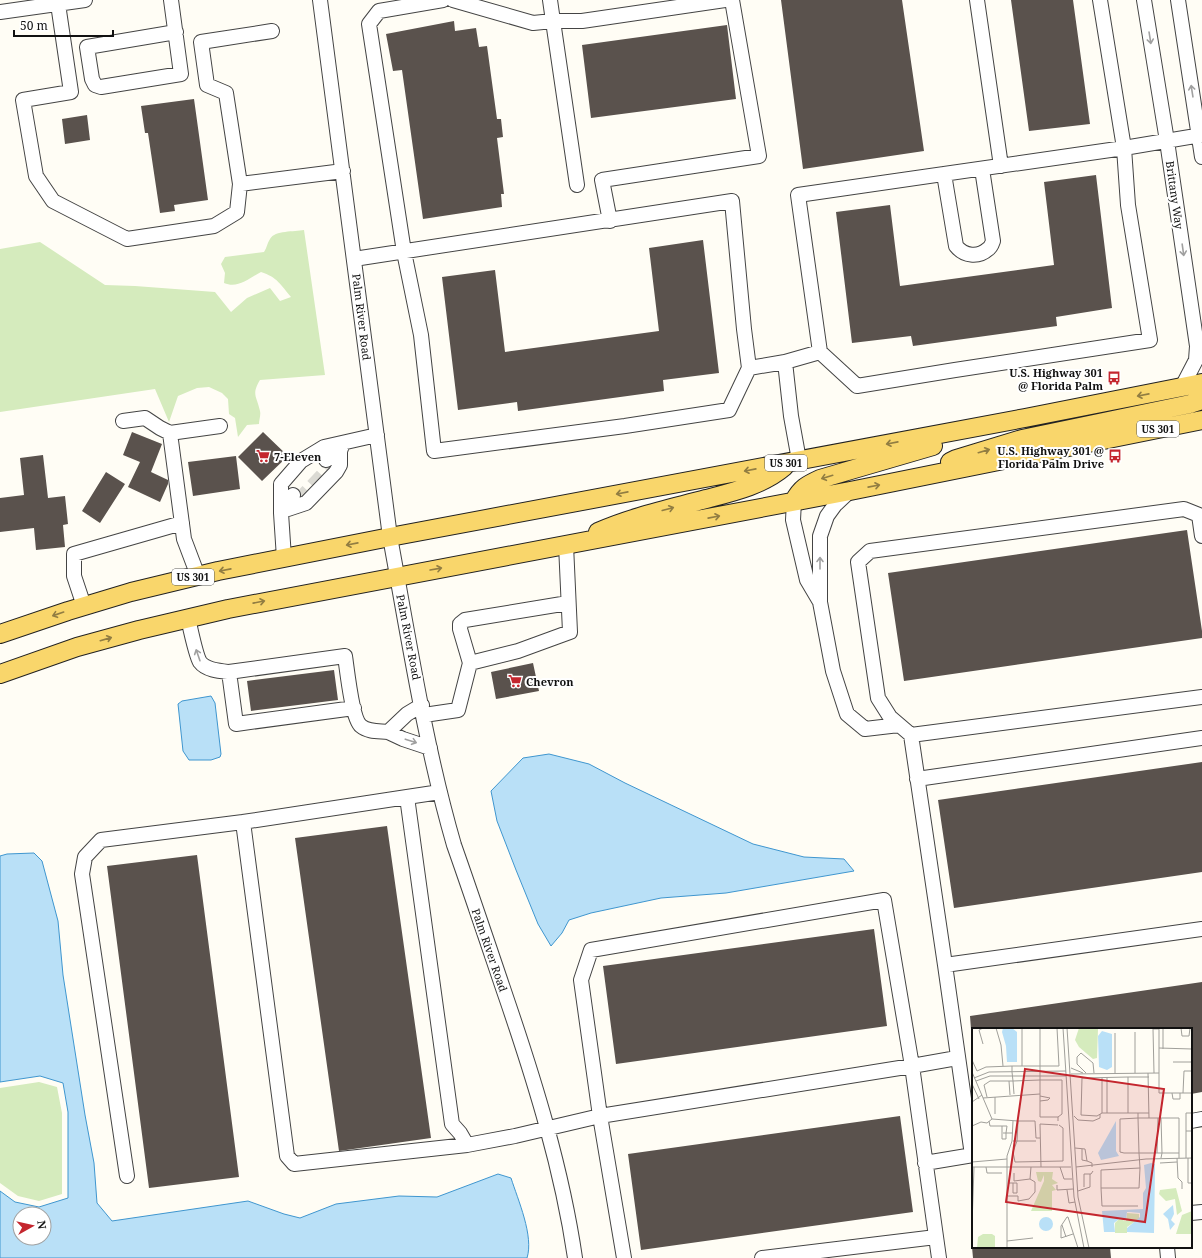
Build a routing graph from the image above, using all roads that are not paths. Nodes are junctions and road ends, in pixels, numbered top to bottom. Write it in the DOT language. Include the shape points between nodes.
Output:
graph roads {
  1 [pos="85,0"];
  2 [pos="171,0"];
  3 [pos="320,0"];
  4 [pos="444,0"];
  5 [pos="453,0"];
  6 [pos="550,0"];
  7 [pos="725,0"];
  8 [pos="732,0"];
  9 [pos="977,0"];
  10 [pos="1100,0"];
  11 [pos="1144,0"];
  12 [pos="1178,0"];
  13 [pos="58,4"];
  14 [pos="0,12"];
  15 [pos="553,21"];
  16 [pos="272,31"];
  17 [pos="176,32"];
  18 [pos="88,47"];
  19 [pos="65,49"];
  20 [pos="1200,135"];
  21 [pos="1167,140"];
  22 [pos="1124,148"];
  23 [pos="1202,157"];
  24 [pos="1001,166"];
  25 [pos="982,169"];
  26 [pos="342,171"];
  27 [pos="944,174"];
  28 [pos="240,184"];
  29 [pos="577,185"];
  30 [pos="610,221"];
  31 [pos="404,252"];
  32 [pos="354,260"];
  33 [pos="820,352"];
  34 [pos="784,362"];
  35 [pos="749,368"];
  36 [pos="1202,383"];
  37 [pos="1182,387"];
  38 [pos="1202,400"];
  39 [pos="1025,418"];
  40 [pos="1202,420"];
  41 [pos="123,422"];
  42 [pos="220,426"];
  43 [pos="170,433"];
  44 [pos="377,435"];
  45 [pos="342,447"];
  46 [pos="794,461"];
  47 [pos="329,463"];
  48 [pos="922,476"];
  49 [pos="850,491"];
  50 [pos="794,501"];
  51 [pos="290,505"];
  52 [pos="182,523"];
  53 [pos="1202,536"];
  54 [pos="390,537"];
  55 [pos="566,545"];
  56 [pos="284,558"];
  57 [pos="198,576"];
  58 [pos="397,576"];
  59 [pos="820,602"];
  60 [pos="568,603"];
  61 [pos="84,606"];
  62 [pos="188,618"];
  63 [pos="0,634"];
  64 [pos="470,663"];
  65 [pos="229,672"];
  66 [pos="0,674"];
  67 [pos="1202,697"];
  68 [pos="354,708"];
  69 [pos="423,710"];
  70 [pos="899,725"];
  71 [pos="388,732"];
  72 [pos="911,735"];
  73 [pos="1202,738"];
  74 [pos="430,748"];
  75 [pos="917,779"];
  76 [pos="440,792"];
  77 [pos="407,797"];
  78 [pos="243,822"];
  79 [pos="1202,930"];
  80 [pos="945,965"];
  81 [pos="957,1058"];
  82 [pos="912,1066"];
  83 [pos="600,1116"];
  84 [pos="1202,1120"];
  85 [pos="1192,1121"];
  86 [pos="547,1128"];
  87 [pos="467,1145"];
  88 [pos="972,1155"];
  89 [pos="925,1162"];
  90 [pos="127,1176"];
  91 [pos="1202,1212"];
  92 [pos="1192,1213"];
  93 [pos="936,1237"];
  94 [pos="1167,1248"];
  95 [pos="574,1258"];
  96 [pos="624,1258"];
  97 [pos="762,1258"];
  98 [pos="938,1258"];
  99 [pos="1168,1258"];
  1 -- 13 [label="street"];
  2 -- 17 [label="street"];
  3 -- 26 [label="street, Palm River Road"];
  4 -- 31 [label="street" via="379,10 370,24"];
  5 -- 15 [label="street" via="532,23"];
  6 -- 15 [label="street"];
  7 -- 15 [label="street" via="582,21"];
  8 -- 30 [label="street" via="759,156 602,180"];
  9 -- 24 [label="street"];
  10 -- 22 [label="street"];
  11 -- 21 [label="street, Brittany Way, one-way"];
  20 -- 12 [label="street, one-way"];
  13 -- 14 [label="street"];
  13 -- 19 [label="street"];
  15 -- 29 [label="street"];
  16 -- 28 [label="street" via="201,42 207,85 226,93"];
  17 -- 18 [label="street"];
  17 -- 18 [label="street" via="181,74 101,87 95,85 92,79"];
  18 -- 19 [label="street"];
  19 -- 28 [label="street" via="71,92 23,100 36,176 53,201 127,239 214,226 237,212"];
  20 -- 21 [label="street"];
  20 -- 23 [label="street"];
  21 -- 22 [label="street"];
  21 -- 37 [label="street, Brittany Way, one-way" via="1197,346 1196,360"];
  22 -- 24 [label="street"];
  22 -- 33 [label="street" via="1128,205 1150,340 857,386"];
  24 -- 25 [label="street"];
  25 -- 27 [label="street"];
  25 -- 27 [label="street" via="993,241 989,249 980,254 968,255 956,246"];
  26 -- 28 [label="street"];
  26 -- 32 [label="street, Palm River Road"];
  27 -- 33 [label="street" via="798,195"];
  30 -- 31 [label="street"];
  30 -- 35 [label="street" via="732,201"];
  31 -- 32 [label="street"];
  31 -- 35 [label="street" via="421,335 434,451 729,410"];
  32 -- 44 [label="street, Palm River Road"];
  33 -- 34 [label="street"];
  34 -- 35 [label="street"];
  34 -- 46 [label="street"];
  36 -- 37 [label="main road, US 301"];
  37 -- 39 [label="main road, US 301, one-way"];
  48 -- 38 [label="main road, one-way" via="956,459 1022,439"];
  39 -- 46 [label="main road, US 301, one-way"];
  39 -- 50 [label="main road, one-way" via="820,479 806,486"];
  40 -- 48 [label="main road, US 301"];
  41 -- 43 [label="street" via="145,418"];
  42 -- 43 [label="street"];
  43 -- 52 [label="street"];
  44 -- 45 [label="street"];
  44 -- 54 [label="street, Palm River Road"];
  45 -- 47 [label="street"];
  45 -- 51 [label="street" via="340,465 336,472 306,503"];
  45 -- 51 [label="street" via="324,447 301,461 281,484"];
  46 -- 54 [label="main road, US 301, one-way"];
  55 -- 46 [label="main road, one-way" via="621,522 737,490 777,473"];
  49 -- 48 [label="main road, US 301, one-way"];
  49 -- 50 [label="main road, US 301"];
  59 -- 49 [label="street, one-way" via="820,536 827,516"];
  55 -- 50 [label="main road, US 301, one-way"];
  50 -- 59 [label="street" via="793,520 807,580"];
  51 -- 56 [label="street"];
  52 -- 57 [label="street" via="184,539"];
  52 -- 61 [label="street" via="74,554 74,576"];
  53 -- 70 [label="street" via="1199,515 1184,509 870,551 858,562 878,698 890,717"];
  54 -- 56 [label="main road, US 301, one-way"];
  54 -- 58 [label="street, Palm River Road"];
  58 -- 55 [label="main road, US 301, one-way"];
  55 -- 60 [label="street"];
  56 -- 57 [label="main road, US 301, one-way"];
  57 -- 61 [label="main road, US 301"];
  62 -- 58 [label="main road, US 301, one-way"];
  58 -- 69 [label="street, Palm River Road"];
  59 -- 70 [label="street" via="833,671 847,714 865,729"];
  60 -- 64 [label="street" via="570,632 518,651"];
  60 -- 64 [label="street" via="465,620 460,624 460,629"];
  61 -- 63 [label="main road, US 301, one-way"];
  65 -- 62 [label="street, one-way" via="207,668 200,662"];
  66 -- 62 [label="main road, US 301, one-way" via="78,647"];
  64 -- 69 [label="street" via="458,710"];
  65 -- 68 [label="street" via="345,656"];
  65 -- 68 [label="street" via="236,724"];
  67 -- 72 [label="street"];
  68 -- 71 [label="street" via="360,726 370,731"];
  69 -- 71 [label="street" via="407,714"];
  69 -- 74 [label="street, Palm River Road"];
  70 -- 72 [label="street"];
  71 -- 74 [label="street, one-way"];
  72 -- 75 [label="street"];
  73 -- 75 [label="street"];
  74 -- 76 [label="street, Palm River Road"];
  75 -- 80 [label="street"];
  76 -- 77 [label="street"];
  76 -- 86 [label="street, Palm River Road" via="454,845"];
  77 -- 78 [label="street"];
  77 -- 87 [label="street" via="452,1124"];
  78 -- 87 [label="street" via="287,1156 294,1164"];
  78 -- 90 [label="street" via="101,840 85,856 82,874"];
  79 -- 80 [label="street"];
  80 -- 81 [label="street"];
  81 -- 82 [label="street"];
  81 -- 88 [label="street"];
  82 -- 83 [label="street"];
  82 -- 83 [label="street" via="884,900 591,950 581,980"];
  82 -- 89 [label="street"];
  83 -- 86 [label="street"];
  83 -- 96 [label="street"];
  84 -- 85 [label="street"];
  86 -- 87 [label="street"];
  86 -- 95 [label="street, Palm River Road" via="562,1188"];
  88 -- 89 [label="street"];
  89 -- 93 [label="street"];
  91 -- 92 [label="street"];
  93 -- 97 [label="street"];
  93 -- 98 [label="street"];
  94 -- 99 [label="street"];
}
